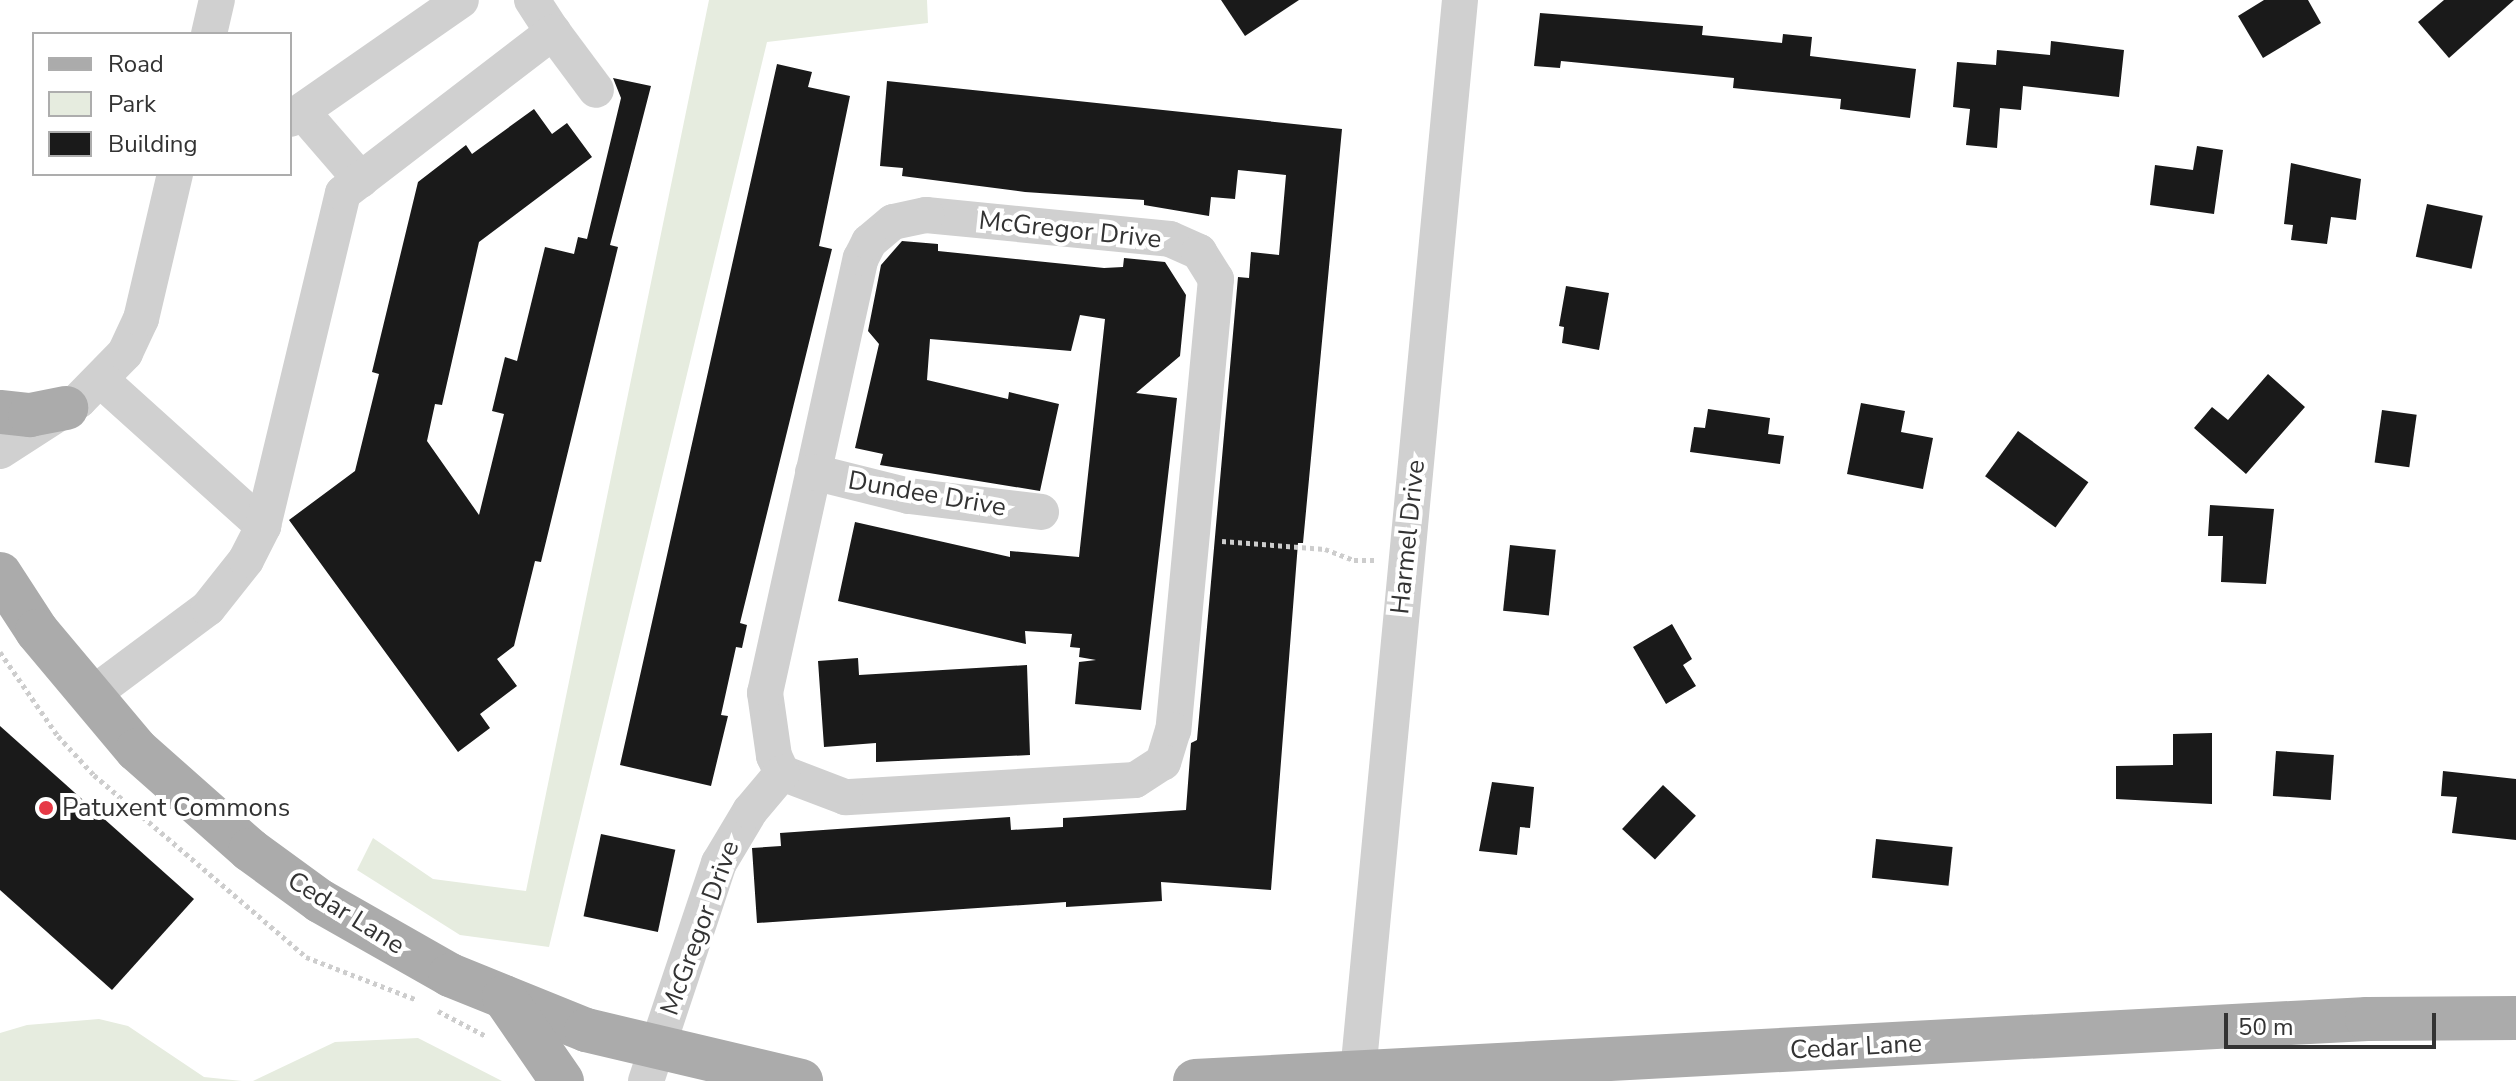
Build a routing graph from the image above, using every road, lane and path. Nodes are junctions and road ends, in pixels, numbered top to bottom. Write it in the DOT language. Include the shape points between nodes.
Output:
graph roads {
  1 [pos="217,0"];
  2 [pos="461,0"];
  3 [pos="532,0"];
  4 [pos="1460,0"];
  5 [pos="209,32"];
  6 [pos="553,32"];
  7 [pos="596,90"];
  8 [pos="297,116"];
  9 [pos="175,176"];
  10 [pos="361,180"];
  11 [pos="102,381"];
  12 [pos="66,408"];
  13 [pos="0,412"];
  14 [pos="0,451"];
  15 [pos="813,472"];
  16 [pos="1041,512"];
  17 [pos="263,526"];
  18 [pos="1193,539"];
  19 [pos="1407,553"];
  20 [pos="0,574"];
  21 [pos="90,696"];
  22 [pos="782,773"];
  23 [pos="504,997"];
  24 [pos="2516,1018"];
  25 [pos="650,1066"];
  26 [pos="1358,1073"];
  27 [pos="562,1081"];
  28 [pos="801,1081"];
  29 [pos="1195,1081"];
  1 -- 5 [label="street"];
  2 -- 8 [label="street"];
  3 -- 6 [label="street"];
  4 -- 19 [label="street, Harmel Drive"];
  6 -- 7 [label="street"];
  6 -- 10 [label="street"];
  8 -- 10 [label="street"];
  9 -- 11 [label="street" via="141,319 125,353"];
  10 -- 17 [label="street" via="343,193"];
  11 -- 12 [label="street"];
  11 -- 17 [label="street"];
  12 -- 13 [label="main road" via="30,415"];
  12 -- 14 [label="street"];
  15 -- 16 [label="street, Dundee Drive" via="909,496"];
  15 -- 18 [label="street, McGregor Drive" via="861,258 869,242 893,222 926,215 1170,239 1199,252 1216,279 1218,297"];
  15 -- 22 [label="street, McGregor Drive" via="765,693 769,738"];
  17 -- 21 [label="street" via="246,560 208,608"];
  18 -- 19 [label="path" via="1325,549 1354,560"];
  18 -- 22 [label="street, McGregor Drive" via="1173,730 1163,762 1148,774 1135,780 875,798 823,793"];
  19 -- 26 [label="street, Harmel Drive"];
  20 -- 21 [label="main road, Cedar Lane"];
  21 -- 23 [label="main road, Cedar Lane" via="137,750 262,858 374,934"];
  22 -- 25 [label="street, McGregor Drive" via="750,811 719,863"];
  23 -- 25 [label="main road, Cedar Lane" via="586,1030"];
  23 -- 27 [label="main road"];
  24 -- 26 [label="main road, Cedar Lane" via="2367,1019"];
  25 -- 28 [label="main road, Cedar Lane"];
  26 -- 29 [label="main road, Cedar Lane"];
}
